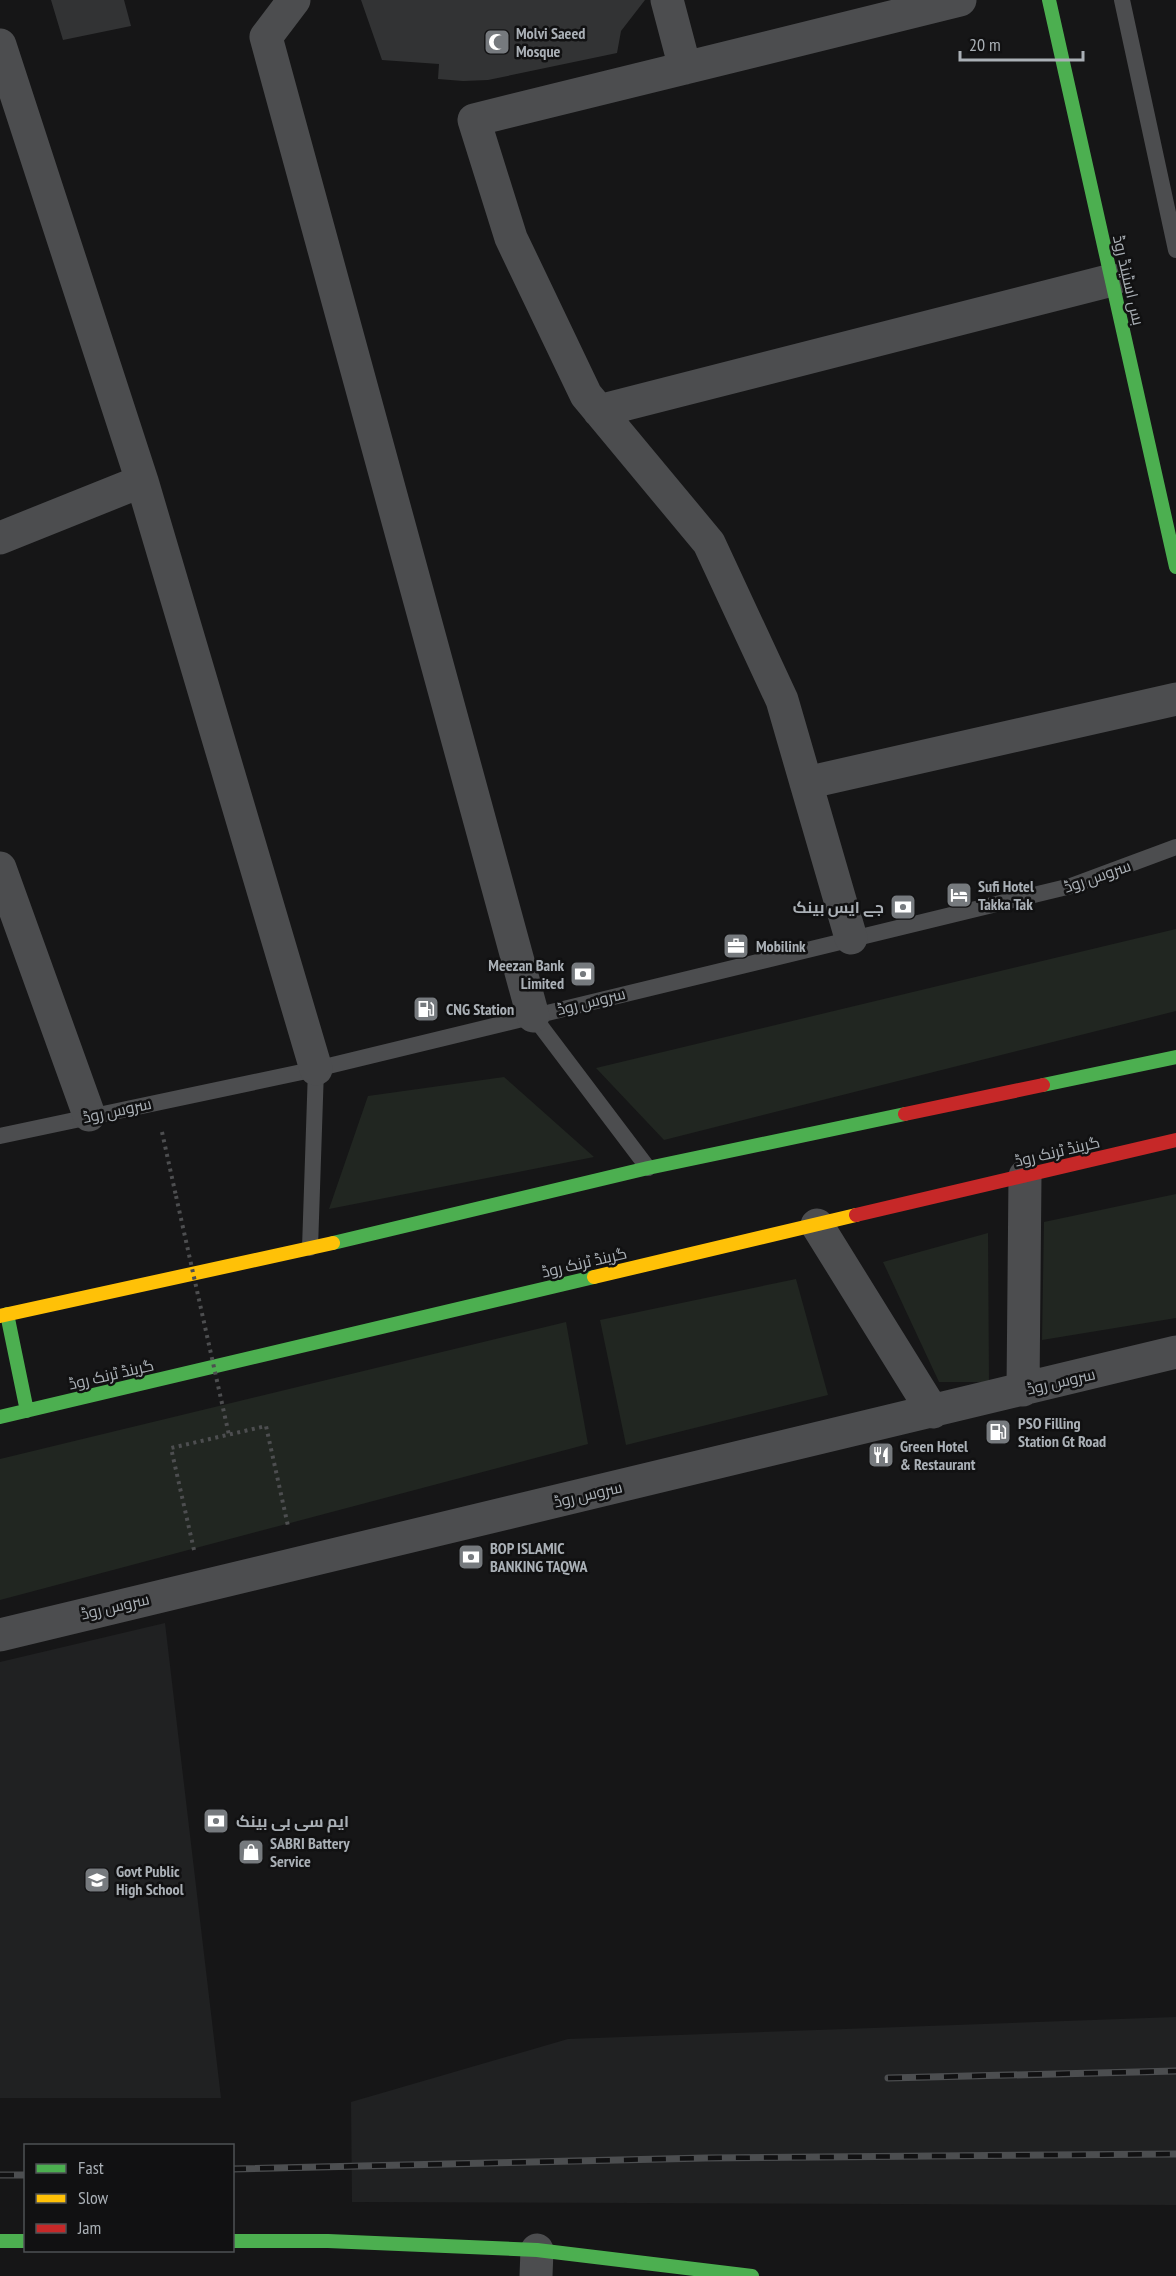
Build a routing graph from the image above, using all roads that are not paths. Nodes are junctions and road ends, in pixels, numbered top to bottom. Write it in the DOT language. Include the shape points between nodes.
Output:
graph roads {
  1 [pos="294,0"];
  2 [pos="667,0"];
  3 [pos="960,0"];
  4 [pos="1050,0"];
  5 [pos="1122,0"];
  6 [pos="0,45"];
  7 [pos="685,68"];
  8 [pos="1176,250"];
  9 [pos="1112,279"];
  10 [pos="599,411"];
  11 [pos="142,481"];
  12 [pos="0,538"];
  13 [pos="1176,567"];
  14 [pos="1176,699"];
  15 [pos="806,783"];
  16 [pos="1176,847"];
  17 [pos="0,868"];
  18 [pos="851,938"];
  19 [pos="533,1016"];
  20 [pos="1176,1058"];
  21 [pos="315,1069"];
  22 [pos="89,1115"];
  23 [pos="0,1136"];
  24 [pos="1176,1140"];
  25 [pos="648,1168"];
  26 [pos="1025,1176"];
  27 [pos="817,1225"];
  28 [pos="310,1248"];
  29 [pos="3,1315"];
  30 [pos="1176,1353"];
  31 [pos="1023,1390"];
  32 [pos="27,1411"];
  33 [pos="933,1412"];
  34 [pos="0,1417"];
  35 [pos="0,1635"];
  36 [pos="0,2241"];
  37 [pos="24,2241"];
  38 [pos="234,2241"];
  39 [pos="537,2263"];
  40 [pos="752,2276"];
  1 -- 19 [label="street" via="266,37"];
  2 -- 7 [label="street"];
  3 -- 7 [label="street"];
  4 -- 9 [label="main road, بس اسٹینڈ روڈ"];
  5 -- 8 [label="lane"];
  6 -- 11 [label="street"];
  7 -- 10 [label="street" via="474,120 511,238 586,395"];
  9 -- 10 [label="street"];
  9 -- 13 [label="main road, بس اسٹینڈ روڈ"];
  10 -- 15 [label="street" via="709,543 782,700"];
  11 -- 12 [label="street"];
  11 -- 21 [label="street"];
  14 -- 15 [label="street"];
  15 -- 18 [label="street"];
  16 -- 18 [label="lane, سروس روڈ" via="1071,886"];
  17 -- 22 [label="street"];
  18 -- 19 [label="lane, سروس روڈ"];
  19 -- 21 [label="lane, سروس روڈ"];
  19 -- 25 [label="lane"];
  20 -- 25 [label="main road"];
  21 -- 22 [label="lane, سروس روڈ"];
  21 -- 28 [label="lane"];
  22 -- 23 [label="lane, سروس روڈ"];
  24 -- 26 [label="main road, گرینڈ ٹرنک روڈ"];
  25 -- 28 [label="main road"];
  26 -- 27 [label="main road, گرینڈ ٹرنک روڈ"];
  26 -- 31 [label="street"];
  27 -- 32 [label="main road, گرینڈ ٹرنک روڈ"];
  27 -- 33 [label="street"];
  28 -- 29 [label="main road"];
  29 -- 32 [label="main road"];
  30 -- 31 [label="street, سروس روڈ"];
  31 -- 33 [label="street, سروس روڈ"];
  32 -- 34 [label="main road, گرینڈ ٹرنک روڈ"];
  33 -- 35 [label="street, سروس روڈ"];
  36 -- 37 [label="main road"];
  38 -- 39 [label="main road" via="328,2241"];
  39 -- 40 [label="main road"];
}
